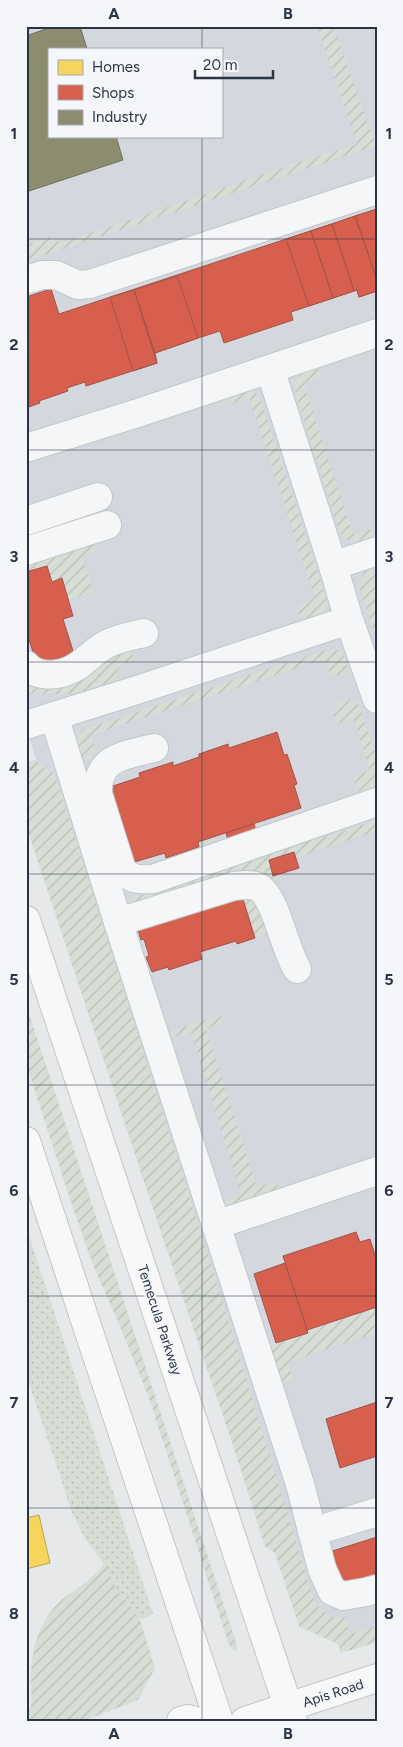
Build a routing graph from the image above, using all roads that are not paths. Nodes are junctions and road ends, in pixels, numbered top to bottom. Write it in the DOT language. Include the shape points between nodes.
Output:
graph roads {
  1 [pos="377,190"];
  2 [pos="26,280"];
  3 [pos="377,333"];
  4 [pos="270,369"];
  5 [pos="26,448"];
  6 [pos="98,498"];
  7 [pos="26,521"];
  8 [pos="107,525"];
  9 [pos="377,551"];
  10 [pos="26,552"];
  11 [pos="333,566"];
  12 [pos="349,620"];
  13 [pos="144,633"];
  14 [pos="26,664"];
  15 [pos="377,699"];
  16 [pos="54,716"];
  17 [pos="26,725"];
  18 [pos="154,748"];
  19 [pos="377,802"];
  20 [pos="26,920"];
  21 [pos="118,922"];
  22 [pos="296,969"];
  23 [pos="26,1141"];
  24 [pos="376,1173"];
  25 [pos="216,1225"];
  26 [pos="377,1512"];
  27 [pos="312,1532"];
  28 [pos="377,1589"];
  29 [pos="377,1678"];
  30 [pos="291,1714"];
  31 [pos="181,1721"];
  32 [pos="195,1721"];
  33 [pos="219,1721"];
  34 [pos="245,1721"];
  1 -- 2 [label="lane" via="90,284 78,285 56,275"];
  3 -- 4 [label="lane"];
  4 -- 5 [label="lane"];
  4 -- 11 [label="lane"];
  6 -- 7 [label="lane"];
  8 -- 10 [label="lane"];
  9 -- 11 [label="lane"];
  11 -- 12 [label="lane"];
  12 -- 15 [label="lane"];
  12 -- 16 [label="lane"];
  13 -- 14 [label="lane" via="107,643 65,672 45,675"];
  16 -- 17 [label="lane"];
  16 -- 21 [label="lane"];
  18 -- 19 [label="lane" via="110,762 100,773 97,784 122,870 130,878 153,879"];
  20 -- 30 [label="main road, Temecula Parkway"];
  21 -- 22 [label="lane" via="249,884 263,889"];
  21 -- 25 [label="lane"];
  23 -- 33 [label="main road"];
  24 -- 25 [label="lane"];
  25 -- 27 [label="lane" via="297,1474"];
  26 -- 27 [label="lane"];
  27 -- 28 [label="lane" via="332,1591 343,1596"];
  29 -- 30 [label="main road, Apis Road"];
  30 -- 34 [label="main road, Apis Road"];
  31 -- 32 [label="main road"];
}
